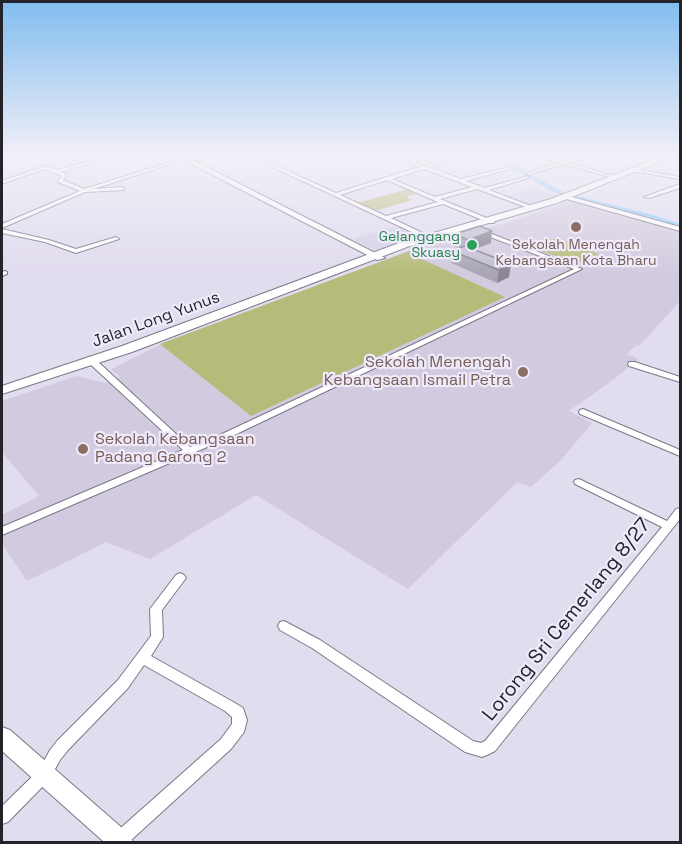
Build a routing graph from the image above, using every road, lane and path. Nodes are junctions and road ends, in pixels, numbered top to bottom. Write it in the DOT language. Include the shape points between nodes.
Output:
graph roads {
  1 [pos="75,195"];
  2 [pos="256,195"];
  3 [pos="335,195"];
  4 [pos="429,195"];
  5 [pos="445,195"];
  6 [pos="499,195"];
  7 [pos="569,195"];
  8 [pos="652,195"];
  9 [pos="565,197"];
  10 [pos="647,197"];
  11 [pos="435,198"];
  12 [pos="444,202"];
  13 [pos="533,208"];
  14 [pos="385,218"];
  15 [pos="492,222"];
  16 [pos="2,226"];
  17 [pos="471,228"];
  18 [pos="681,229"];
  19 [pos="2,231"];
  20 [pos="13,235"];
  21 [pos="429,238"];
  22 [pos="116,239"];
  23 [pos="2,240"];
  24 [pos="375,257"];
  25 [pos="92,361"];
  26 [pos="632,364"];
  27 [pos="679,378"];
  28 [pos="2,390"];
  29 [pos="583,412"];
  30 [pos="189,451"];
  31 [pos="681,453"];
  32 [pos="579,482"];
  33 [pos="681,512"];
  34 [pos="669,526"];
  35 [pos="2,531"];
  36 [pos="180,578"];
  37 [pos="284,626"];
  38 [pos="143,658"];
  39 [pos="2,737"];
  40 [pos="44,775"];
  41 [pos="2,816"];
  42 [pos="120,842"];
  1 -- 16 [label="street"];
  2 -- 24 [label="main road"];
  3 -- 14 [label="street"];
  4 -- 11 [label="street"];
  5 -- 11 [label="street"];
  6 -- 13 [label="street"];
  7 -- 9 [label="main road, Jalan Long Yunus"];
  8 -- 10 [label="street"];
  9 -- 13 [label="main road, Jalan Long Yunus"];
  9 -- 18 [label="street"];
  11 -- 12 [label="street"];
  12 -- 14 [label="street"];
  12 -- 15 [label="street"];
  13 -- 15 [label="main road, Jalan Long Yunus"];
  14 -- 21 [label="street"];
  15 -- 17 [label="main road, Jalan Long Yunus"];
  17 -- 21 [label="main road, Jalan Long Yunus"];
  17 -- 30 [label="street" via="579,269"];
  19 -- 20 [label="street"];
  20 -- 22 [label="street" via="76,251"];
  20 -- 23 [label="street"];
  21 -- 24 [label="main road, Jalan Long Yunus"];
  24 -- 25 [label="main road, Jalan Long Yunus"];
  25 -- 28 [label="main road, Jalan Long Yunus"];
  25 -- 30 [label="street"];
  26 -- 27 [label="street"];
  29 -- 31 [label="street"];
  30 -- 35 [label="street"];
  32 -- 34 [label="street"];
  33 -- 34 [label="street, Lorong Sri Cemerlang 8/27"];
  34 -- 37 [label="street, Lorong Sri Cemerlang 8/27" via="490,746 482,750 470,747"];
  36 -- 38 [label="street" via="156,609 158,633"];
  38 -- 40 [label="street" via="118,691 55,755"];
  38 -- 42 [label="street" via="230,707 240,720 226,744"];
  39 -- 40 [label="main road"];
  40 -- 41 [label="street"];
  40 -- 42 [label="main road"];
}
